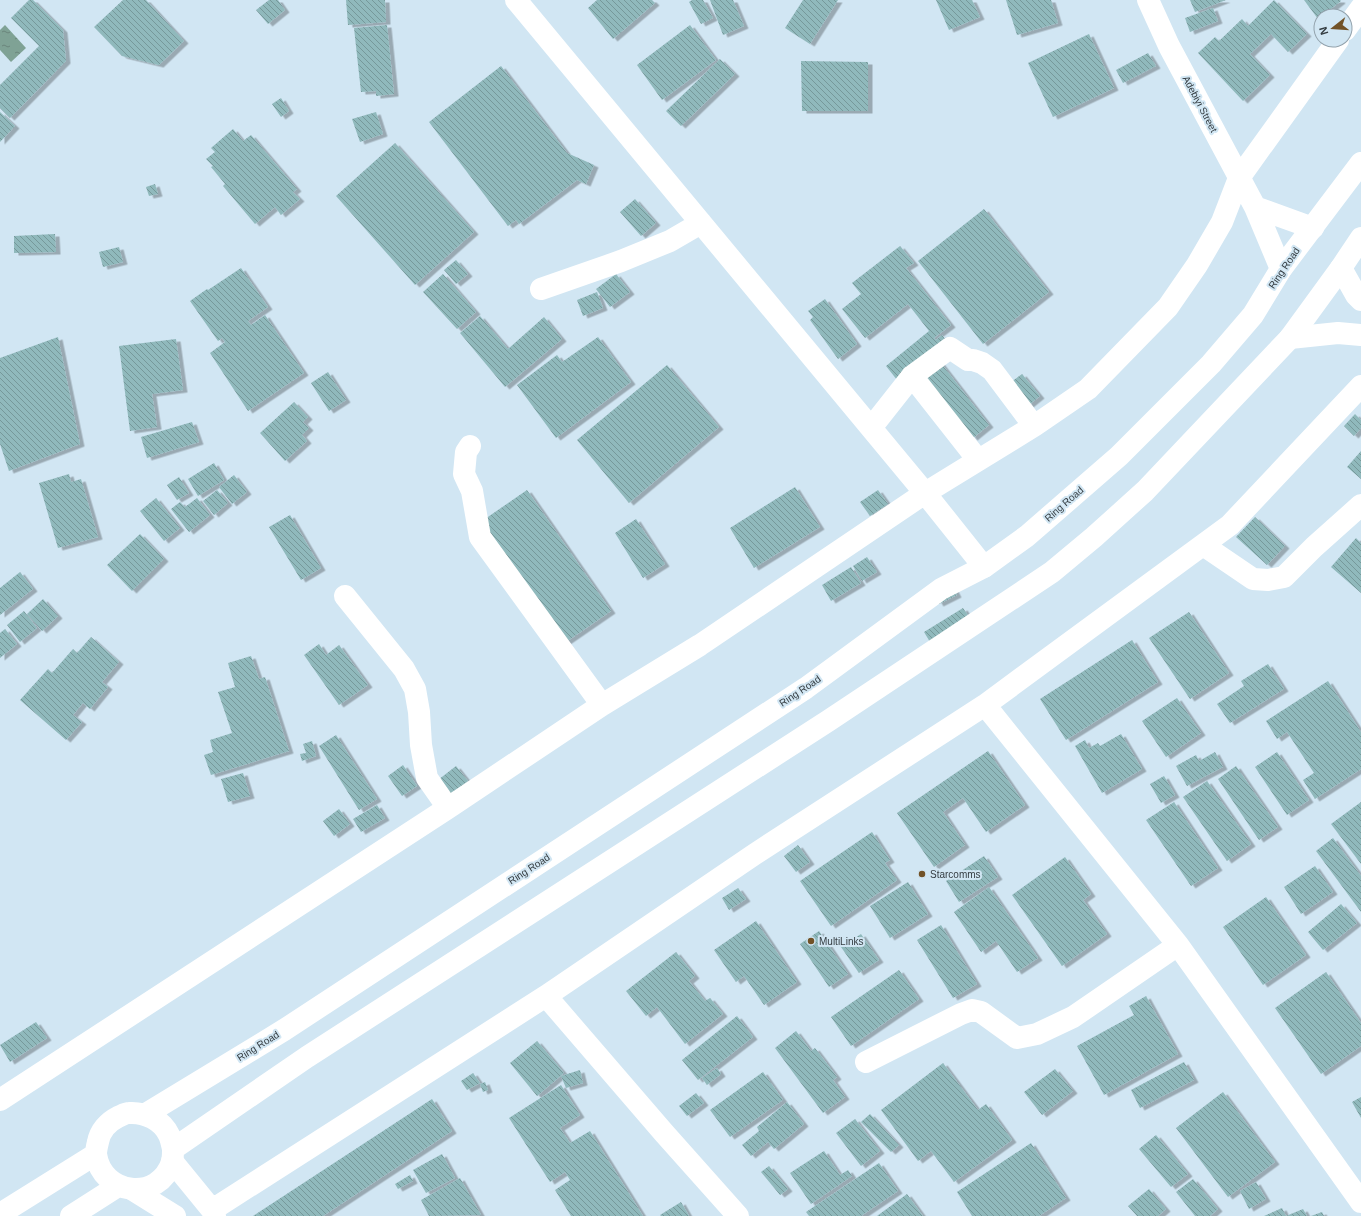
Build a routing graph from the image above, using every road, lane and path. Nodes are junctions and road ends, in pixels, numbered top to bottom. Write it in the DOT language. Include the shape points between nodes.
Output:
graph roads {
  1 [pos="516,0"];
  2 [pos="1148,0"];
  3 [pos="1361,8"];
  4 [pos="1353,19"];
  5 [pos="1332,48"];
  6 [pos="1361,162"];
  7 [pos="1239,178"];
  8 [pos="1255,207"];
  9 [pos="701,223"];
  10 [pos="1313,228"];
  11 [pos="1361,238"];
  12 [pos="1341,268"];
  13 [pos="1281,269"];
  14 [pos="541,289"];
  15 [pos="1361,300"];
  16 [pos="1361,335"];
  17 [pos="1290,338"];
  18 [pos="912,376"];
  19 [pos="1361,386"];
  20 [pos="1034,426"];
  21 [pos="871,428"];
  22 [pos="470,446"];
  23 [pos="978,460"];
  24 [pos="925,493"];
  25 [pos="1361,505"];
  26 [pos="1203,545"];
  27 [pos="984,567"];
  28 [pos="345,596"];
  29 [pos="602,705"];
  30 [pos="985,705"];
  31 [pos="448,808"];
  32 [pos="1178,945"];
  33 [pos="546,996"];
  34 [pos="866,1062"];
  35 [pos="0,1100"];
  36 [pos="146,1114"];
  37 [pos="96,1154"];
  38 [pos="172,1155"];
  39 [pos="125,1188"];
  40 [pos="1361,1202"];
  41 [pos="213,1213"];
  42 [pos="0,1214"];
  43 [pos="71,1216"];
  44 [pos="175,1216"];
  45 [pos="738,1216"];
  1 -- 9 [label="street"];
  2 -- 7 [label="street, Adebiyi Street" via="1169,46"];
  3 -- 4 [label="street"];
  5 -- 7 [label="street"];
  6 -- 10 [label="street, Ring Road"];
  7 -- 8 [label="street, Adebiyi Street"];
  7 -- 20 [label="street" via="1222,222 1168,307 1088,389"];
  8 -- 10 [label="street"];
  8 -- 13 [label="street, Adebiyi Street"];
  9 -- 14 [label="street" via="670,241"];
  9 -- 21 [label="street"];
  10 -- 13 [label="street, Ring Road"];
  11 -- 12 [label="street"];
  12 -- 15 [label="street"];
  12 -- 17 [label="street"];
  13 -- 27 [label="street, Ring Road" via="1253,315 1179,397 1119,456 1027,536"];
  16 -- 17 [label="street" via="1338,333"];
  17 -- 38 [label="street" via="1145,491 1052,572 828,721 307,1057"];
  18 -- 20 [label="street" via="950,348 968,360 982,363 992,370"];
  18 -- 21 [label="street"];
  18 -- 23 [label="street"];
  19 -- 26 [label="street" via="1230,525"];
  20 -- 23 [label="street"];
  21 -- 24 [label="street"];
  22 -- 29 [label="street" via="466,452 464,474 472,491 480,537"];
  23 -- 24 [label="street"];
  24 -- 27 [label="street"];
  24 -- 29 [label="street" via="700,645"];
  25 -- 26 [label="street" via="1284,577 1253,579"];
  26 -- 30 [label="street"];
  27 -- 36 [label="street, Ring Road" via="941,588 806,688 284,1030"];
  28 -- 31 [label="street" via="404,669 415,689 427,778"];
  29 -- 31 [label="street"];
  30 -- 32 [label="street"];
  30 -- 33 [label="street" via="755,854"];
  31 -- 35 [label="street"];
  32 -- 34 [label="street" via="1073,1017 1037,1034 1017,1038 981,1012 972,1010"];
  32 -- 40 [label="street"];
  33 -- 41 [label="street"];
  33 -- 45 [label="street"];
  36 -- 37 [label="street" via="128,1113 111,1120 99,1135"];
  36 -- 38 [label="street" via="160,1122 169,1134"];
  37 -- 39 [label="street" via="103,1173"];
  37 -- 42 [label="street"];
  38 -- 39 [label="street" via="164,1177 149,1187"];
  38 -- 41 [label="street"];
  39 -- 43 [label="street"];
  39 -- 44 [label="street"];
}
